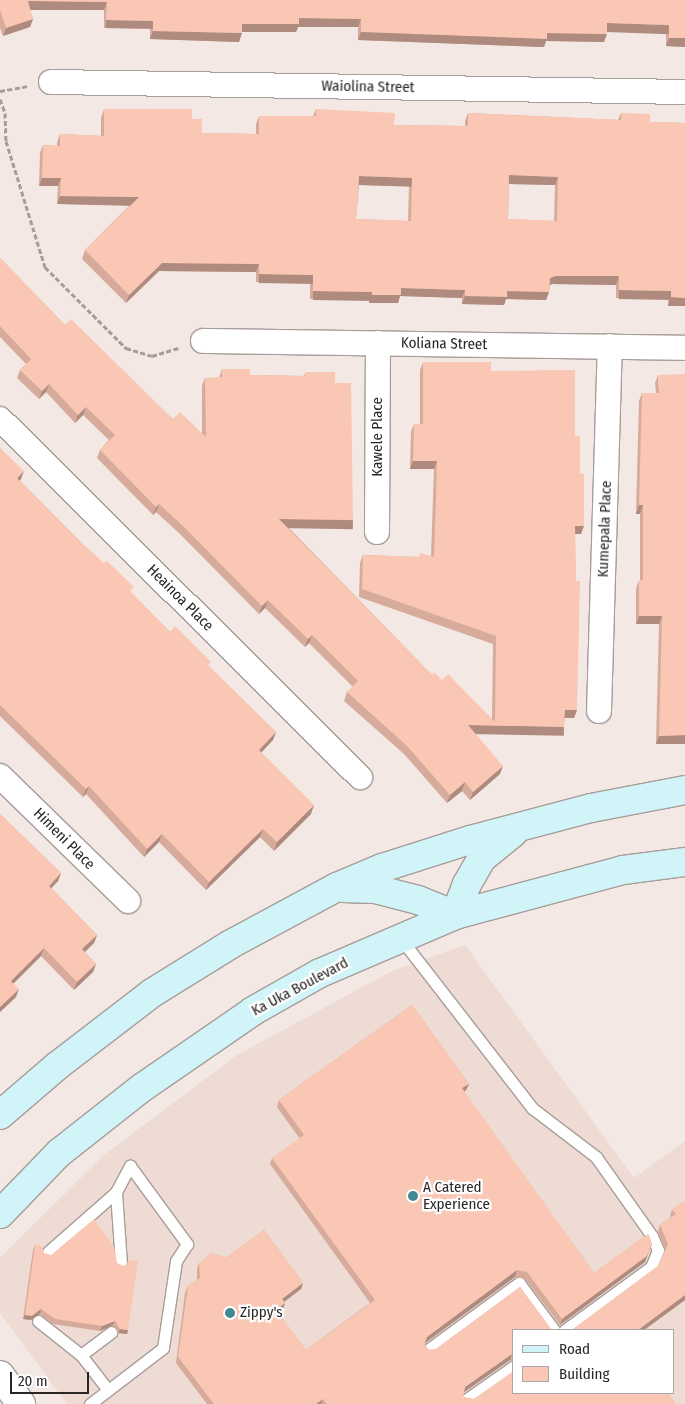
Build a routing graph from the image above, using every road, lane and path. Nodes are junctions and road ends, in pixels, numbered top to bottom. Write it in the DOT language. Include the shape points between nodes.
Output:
graph roads {
  1 [pos="51,82"];
  2 [pos="685,92"];
  3 [pos="0,99"];
  4 [pos="6,141"];
  5 [pos="0,144"];
  6 [pos="203,341"];
  7 [pos="378,343"];
  8 [pos="610,346"];
  9 [pos="685,348"];
  10 [pos="0,419"];
  11 [pos="377,532"];
  12 [pos="599,711"];
  13 [pos="0,776"];
  14 [pos="360,777"];
  15 [pos="685,790"];
  16 [pos="522,826"];
  17 [pos="685,862"];
  18 [pos="337,888"];
  19 [pos="128,902"];
  20 [pos="455,915"];
  21 [pos="400,938"];
  22 [pos="0,1115"];
  23 [pos="116,1192"];
  24 [pos="0,1214"];
  25 [pos="48,1252"];
  26 [pos="121,1263"];
  27 [pos="38,1321"];
  28 [pos="553,1329"];
  29 [pos="566,1329"];
  30 [pos="111,1332"];
  31 [pos="429,1349"];
  32 [pos="81,1355"];
  33 [pos="512,1367"];
  34 [pos="0,1375"];
  35 [pos="108,1390"];
  36 [pos="466,1399"];
  37 [pos="21,1404"];
  38 [pos="90,1404"];
  1 -- 2 [label="street, Waiolina Street"];
  3 -- 4 [label="path" via="5,113"];
  4 -- 5 [label="path"];
  4 -- 6 [label="path" via="45,268 126,348 152,356"];
  6 -- 7 [label="street, Koliana Street"];
  7 -- 8 [label="street, Koliana Street"];
  7 -- 11 [label="street, Kawele Place"];
  8 -- 9 [label="street, Koliana Street"];
  8 -- 12 [label="street, Kumepala Place"];
  10 -- 14 [label="street, Heainoa Place"];
  13 -- 19 [label="street, Himeni Place"];
  15 -- 16 [label="main road" via="591,808"];
  16 -- 18 [label="main road" via="382,868"];
  16 -- 20 [label="main road" via="482,858"];
  17 -- 20 [label="main road, Ka Uka Boulevard" via="623,870"];
  18 -- 20 [label="main road" via="375,889 418,900"];
  18 -- 22 [label="main road" via="231,944 152,994 57,1066"];
  20 -- 21 [label="main road, Ka Uka Boulevard"];
  21 -- 24 [label="main road, Ka Uka Boulevard" via="320,973 253,1011 191,1053 59,1154"];
  21 -- 29 [label="lane" via="532,1108 596,1157 652,1236 658,1250 651,1267"];
  23 -- 25 [label="lane"];
  23 -- 26 [label="lane"];
  23 -- 35 [label="lane" via="130,1166 187,1244 176,1261 163,1348"];
  27 -- 32 [label="lane"];
  28 -- 31 [label="lane" via="519,1283"];
  30 -- 32 [label="lane"];
  32 -- 35 [label="lane"];
  33 -- 36 [label="lane"];
  34 -- 37 [label="street"];
  35 -- 38 [label="lane"];
}
